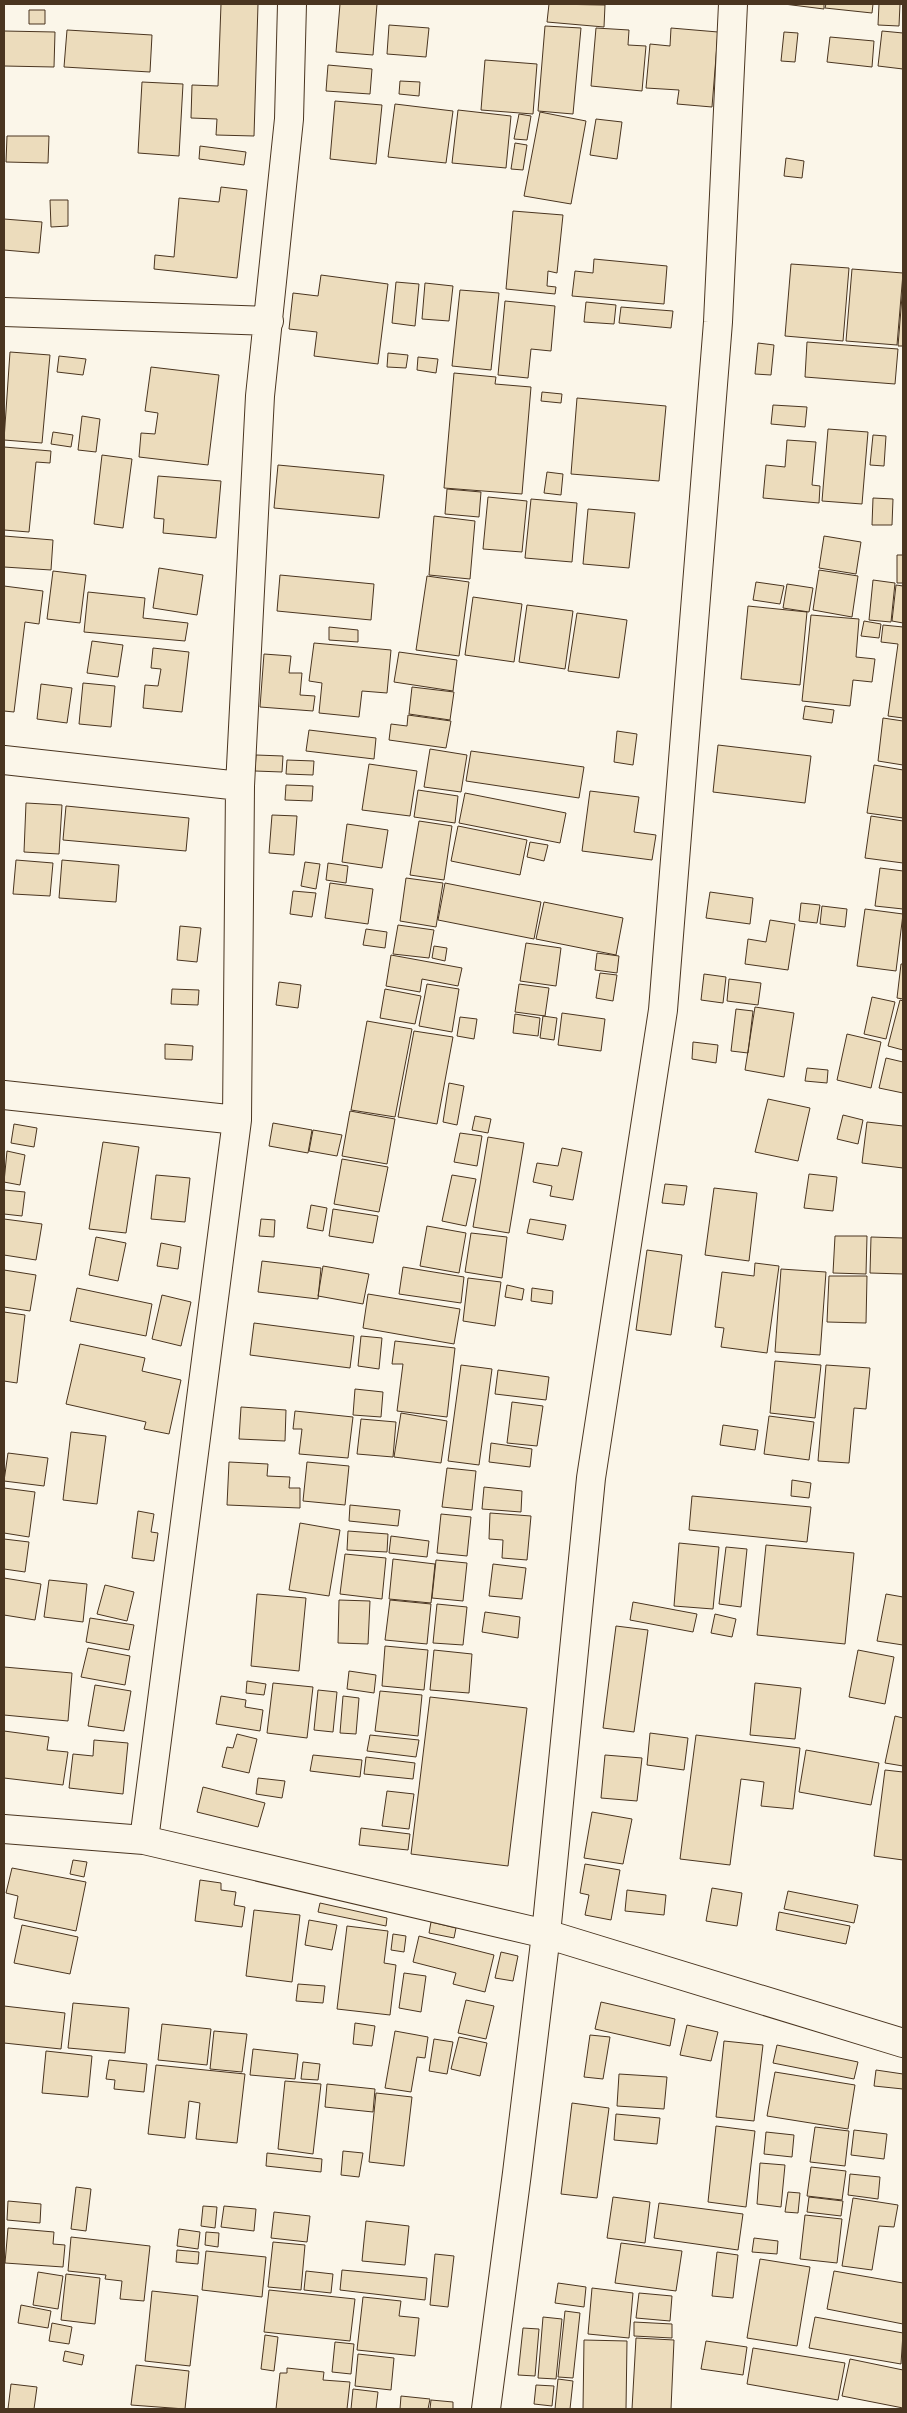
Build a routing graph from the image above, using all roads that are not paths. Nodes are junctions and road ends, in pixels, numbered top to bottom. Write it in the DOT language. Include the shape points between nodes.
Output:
graph roads {
  1 [pos="292,4"];
  2 [pos="733,4"];
  3 [pos="4,312"];
  4 [pos="269,321"];
  5 [pos="4,760"];
  6 [pos="240,786"];
  7 [pos="4,1095"];
  8 [pos="238,1120"];
  9 [pos="4,1829"];
  10 [pos="144,1840"];
  11 [pos="546,1934"];
  12 [pos="903,2043"];
  13 [pos="486,2409"];
  1 -- 4 [label="street" via="289,119"];
  2 -- 11 [label="street" via="718,322 664,1010 591,1478"];
  3 -- 4 [label="street"];
  4 -- 6 [label="street" via="260,396"];
  5 -- 6 [label="street"];
  6 -- 8 [label="street"];
  7 -- 8 [label="street"];
  8 -- 10 [label="street"];
  9 -- 10 [label="street"];
  10 -- 11 [label="street"];
  11 -- 12 [label="street"];
  11 -- 13 [label="street"];
}
